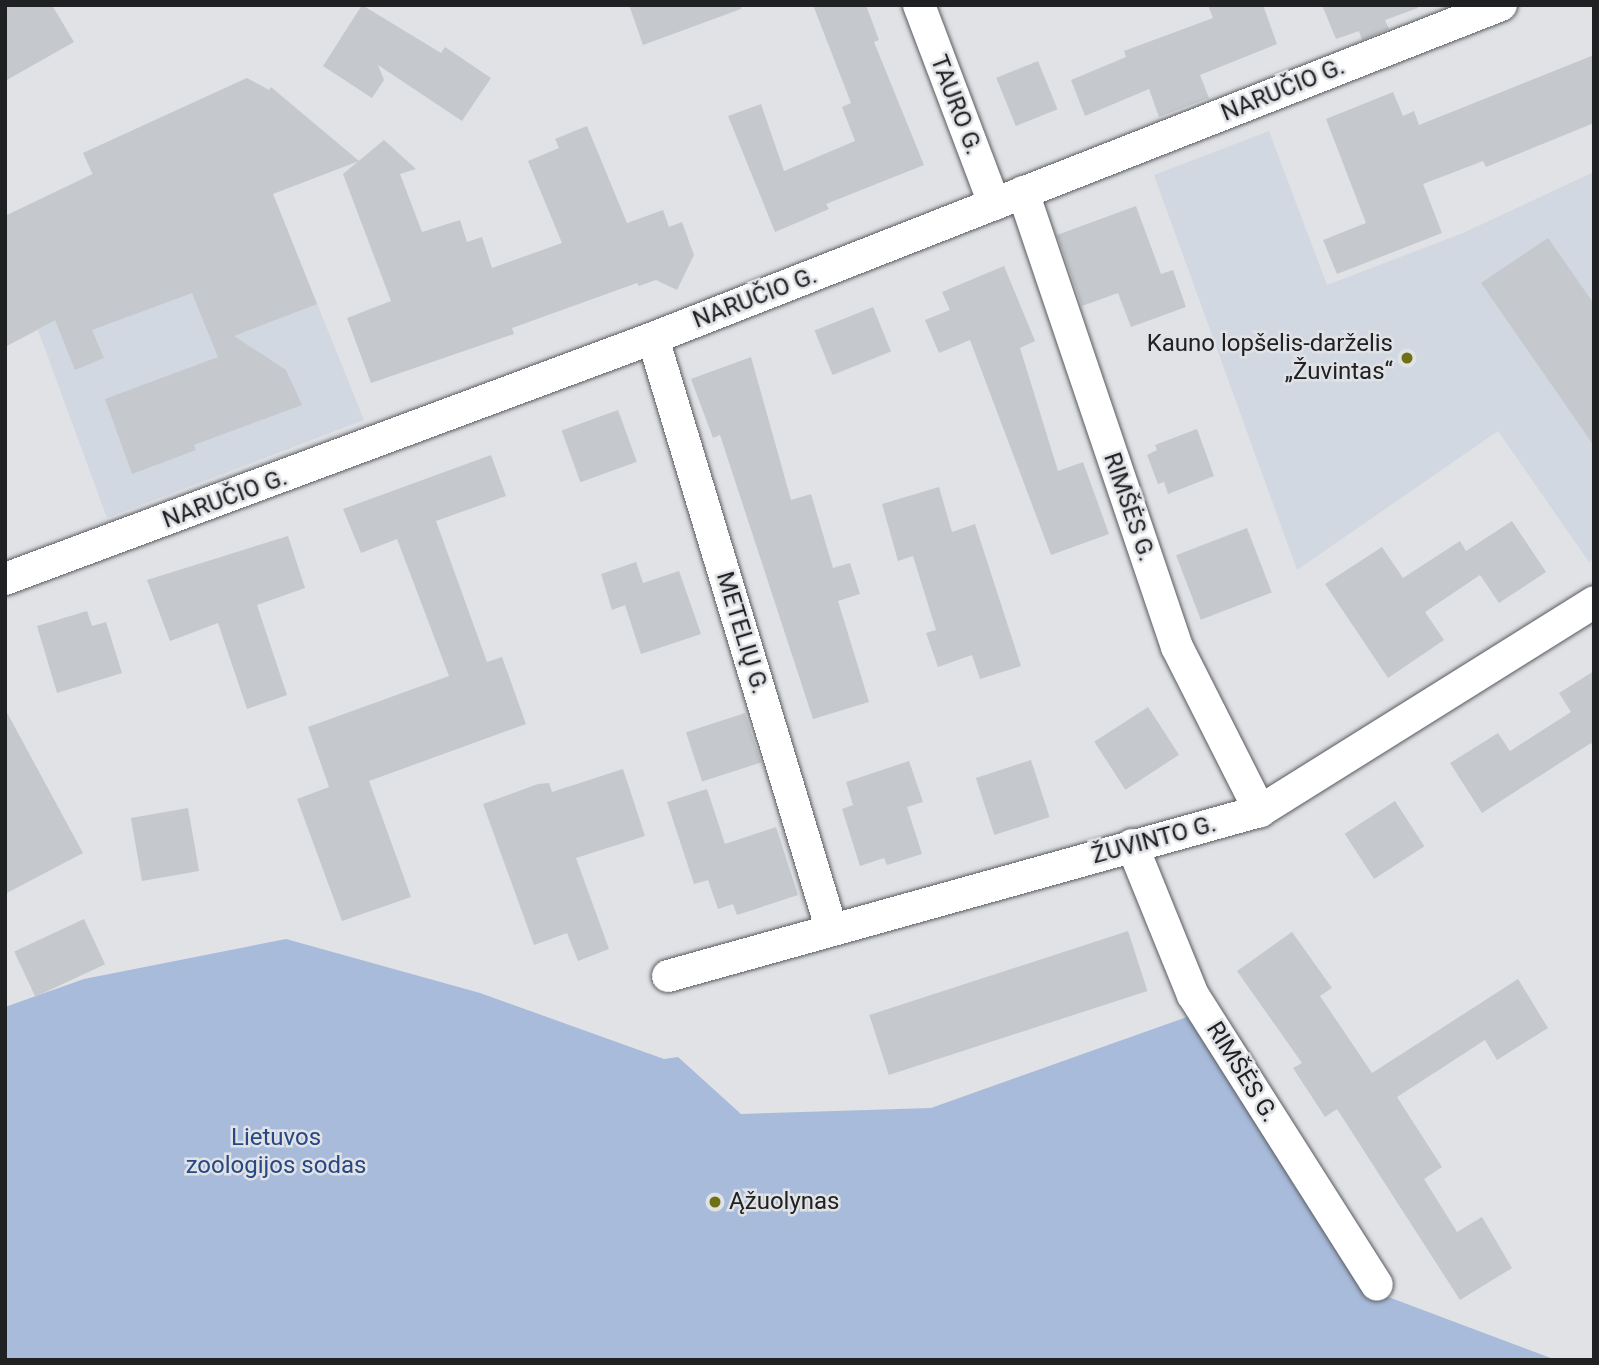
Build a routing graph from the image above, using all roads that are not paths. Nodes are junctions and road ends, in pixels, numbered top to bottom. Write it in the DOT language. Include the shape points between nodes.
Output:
graph roads {
  1 [pos="919,5"];
  2 [pos="1501,5"];
  3 [pos="1023,192"];
  4 [pos="994,204"];
  5 [pos="653,338"];
  6 [pos="5,579"];
  7 [pos="1594,602"];
  8 [pos="1260,811"];
  9 [pos="1132,845"];
  10 [pos="831,928"];
  11 [pos="668,976"];
  12 [pos="1377,1285"];
  1 -- 4 [label="street, TAURO G."];
  2 -- 3 [label="street, NARUČIO G."];
  3 -- 4 [label="street, NARUČIO G."];
  3 -- 8 [label="street, RIMŠĖS G." via="1177,647"];
  4 -- 5 [label="street, NARUČIO G."];
  5 -- 6 [label="street, NARUČIO G."];
  5 -- 10 [label="street, METELIŲ G."];
  7 -- 8 [label="street, ŽUVINTO G."];
  8 -- 9 [label="street, ŽUVINTO G."];
  9 -- 10 [label="street, ŽUVINTO G."];
  9 -- 12 [label="street, RIMŠĖS G." via="1193,995"];
  10 -- 11 [label="street, ŽUVINTO G."];
}
